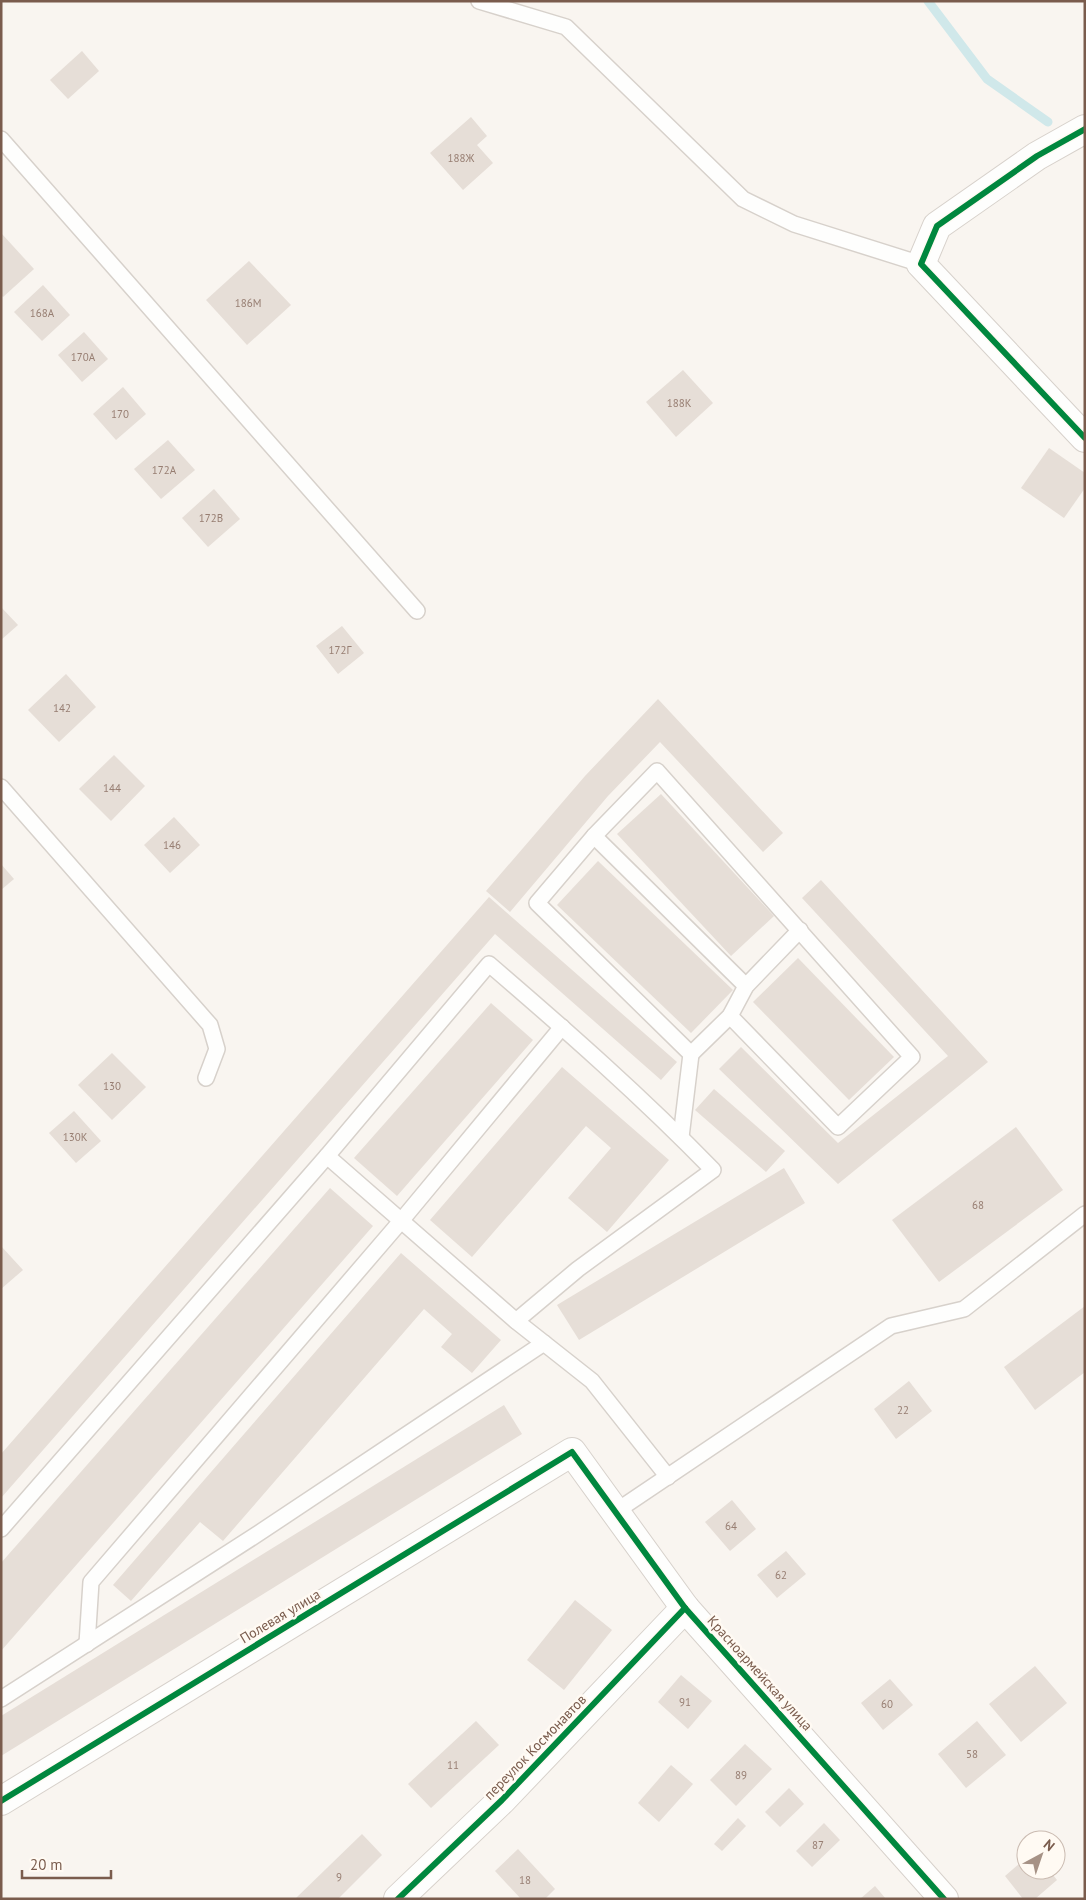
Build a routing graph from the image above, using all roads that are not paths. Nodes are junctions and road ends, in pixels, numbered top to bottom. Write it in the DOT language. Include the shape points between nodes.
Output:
graph roads {
  1 [pos="478,1"];
  2 [pos="1085,129"];
  3 [pos="1,139"];
  4 [pos="920,264"];
  5 [pos="1085,438"];
  6 [pos="417,611"];
  7 [pos="1,787"];
  8 [pos="594,836"];
  9 [pos="800,930"];
  10 [pos="746,986"];
  11 [pos="730,1016"];
  12 [pos="562,1027"];
  13 [pos="691,1054"];
  14 [pos="206,1078"];
  15 [pos="681,1137"];
  16 [pos="327,1156"];
  17 [pos="1085,1214"];
  18 [pos="401,1221"];
  19 [pos="516,1322"];
  20 [pos="544,1342"];
  21 [pos="572,1452"];
  22 [pos="668,1477"];
  23 [pos="615,1512"];
  24 [pos="1,1529"];
  25 [pos="685,1608"];
  26 [pos="87,1644"];
  27 [pos="1,1698"];
  28 [pos="1,1801"];
  29 [pos="398,1899"];
  30 [pos="944,1899"];
  1 -- 4 [label="lane" via="566,27 743,199 794,224"];
  2 -- 4 [label="street" via="1037,156 936,226"];
  3 -- 6 [label="lane"];
  4 -- 5 [label="street"];
  7 -- 14 [label="lane" via="210,1025 217,1049"];
  8 -- 9 [label="lane" via="657,771"];
  8 -- 10 [label="lane"];
  8 -- 13 [label="lane" via="538,902"];
  9 -- 10 [label="lane"];
  9 -- 11 [label="lane" via="912,1057 838,1126"];
  10 -- 11 [label="lane"];
  11 -- 13 [label="lane"];
  12 -- 15 [label="lane"];
  12 -- 16 [label="lane" via="489,964"];
  12 -- 18 [label="lane"];
  13 -- 15 [label="lane"];
  15 -- 19 [label="lane" via="713,1170 578,1269"];
  16 -- 18 [label="lane"];
  16 -- 24 [label="lane"];
  17 -- 22 [label="lane" via="964,1309 891,1326"];
  18 -- 19 [label="lane"];
  18 -- 26 [label="lane" via="91,1582"];
  19 -- 20 [label="lane"];
  20 -- 22 [label="lane" via="592,1381"];
  20 -- 26 [label="lane"];
  21 -- 23 [label="street, Красноармейская улица"];
  21 -- 28 [label="street, Полевая улица"];
  22 -- 23 [label="lane"];
  23 -- 25 [label="street, Красноармейская улица"];
  25 -- 29 [label="street, переулок Космонавтов" via="502,1800"];
  25 -- 30 [label="street, Красноармейская улица"];
  26 -- 27 [label="lane"];
}
